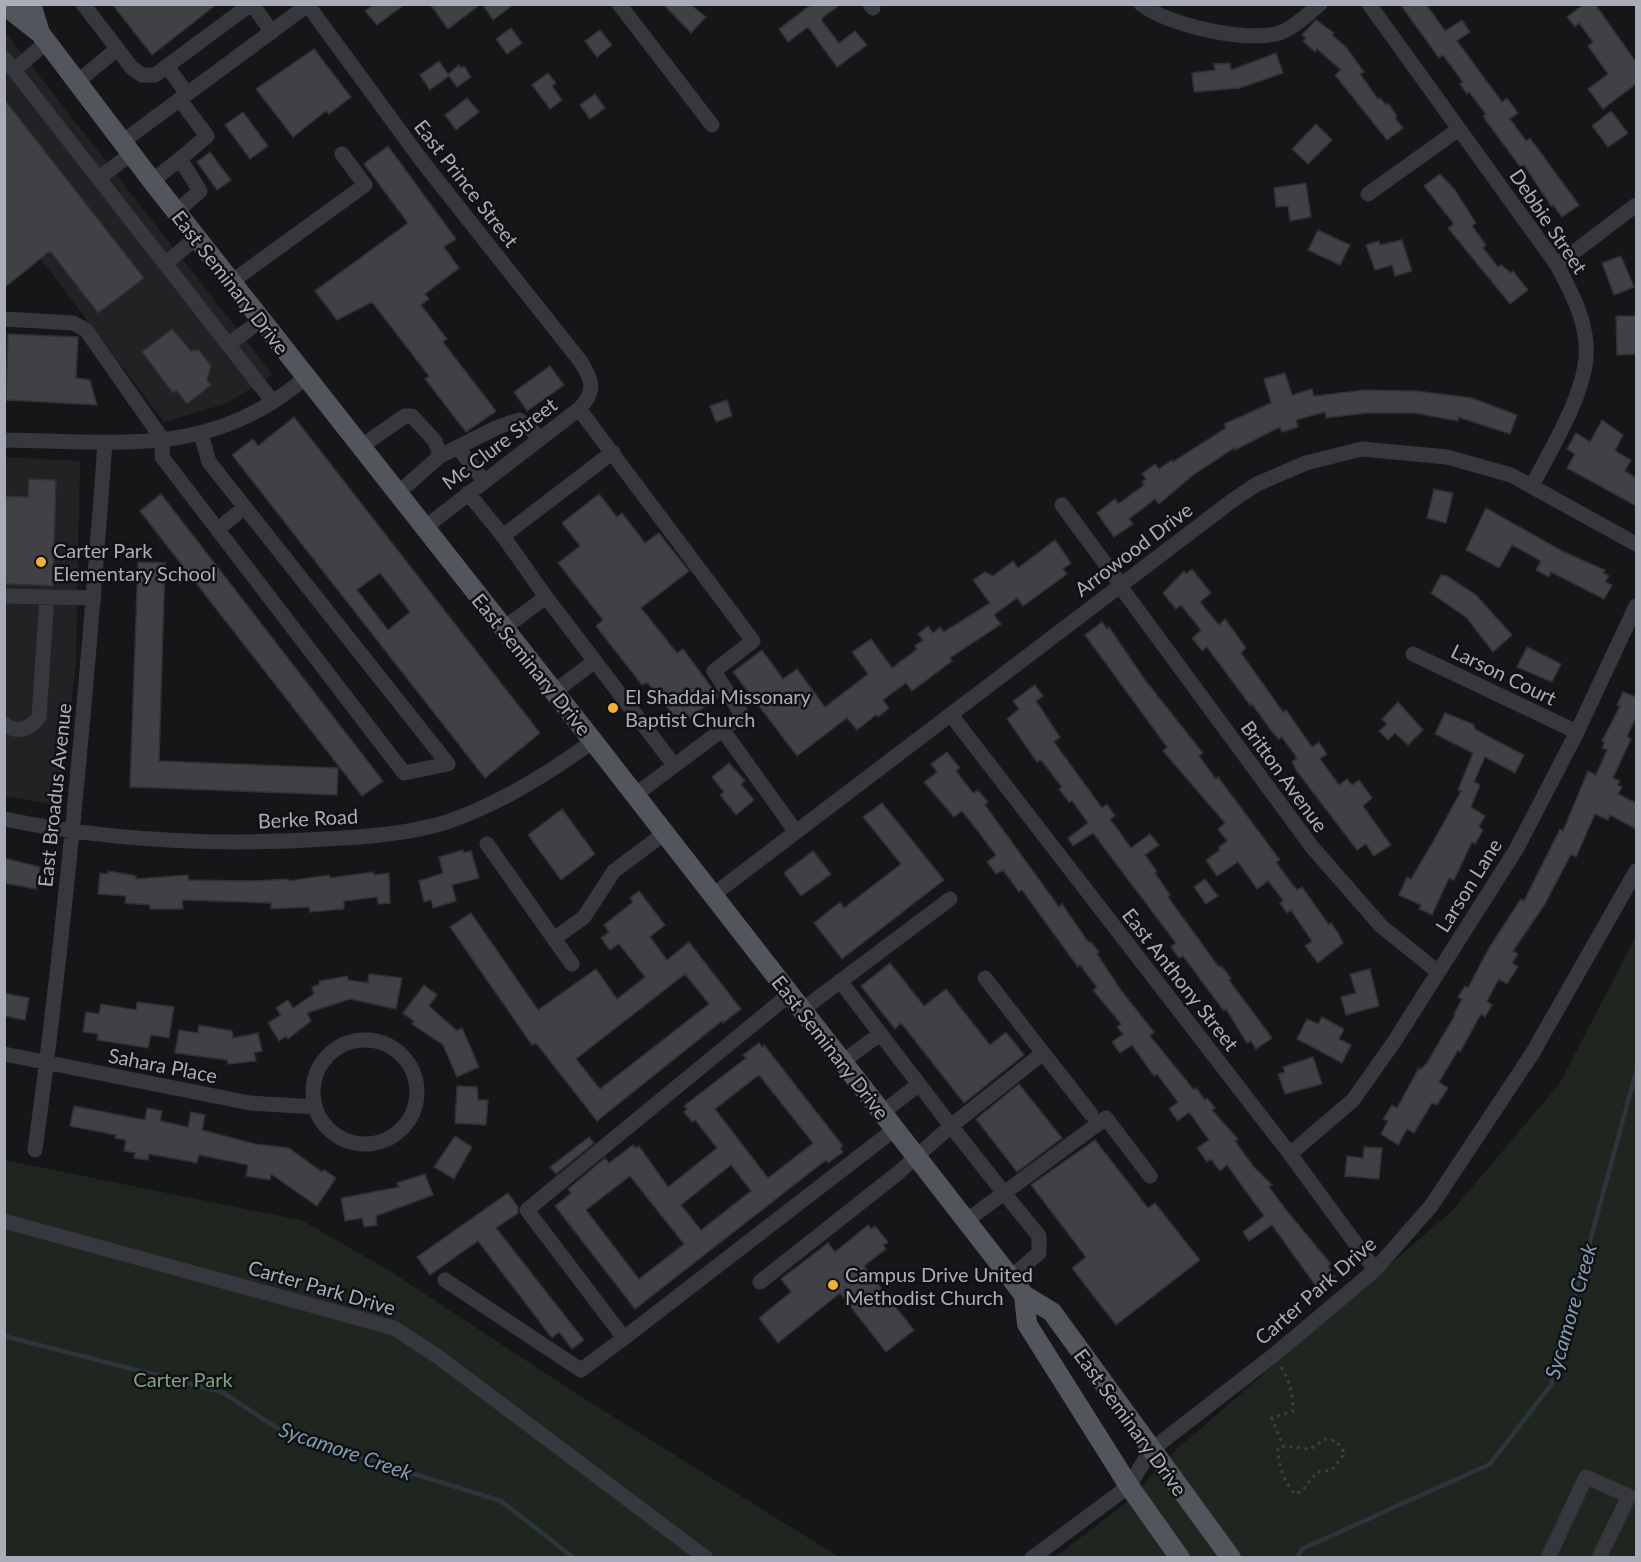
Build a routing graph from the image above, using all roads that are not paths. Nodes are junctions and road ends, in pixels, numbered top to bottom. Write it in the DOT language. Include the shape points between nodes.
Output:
graph roads {
  1 [pos="32,4"];
  2 [pos="82,4"];
  3 [pos="251,4"];
  4 [pos="619,4"];
  5 [pos="1142,4"];
  6 [pos="1320,4"];
  7 [pos="1369,4"];
  8 [pos="4,5"];
  9 [pos="308,5"];
  10 [pos="272,32"];
  11 [pos="44,37"];
  12 [pos="117,49"];
  13 [pos="9,64"];
  14 [pos="167,66"];
  15 [pos="77,81"];
  16 [pos="184,97"];
  17 [pos="712,125"];
  18 [pos="1459,129"];
  19 [pos="126,148"];
  20 [pos="342,154"];
  21 [pos="180,159"];
  22 [pos="99,178"];
  23 [pos="152,181"];
  24 [pos="1368,194"];
  25 [pos="1636,205"];
  26 [pos="176,212"];
  27 [pos="196,238"];
  28 [pos="165,264"];
  29 [pos="1557,266"];
  30 [pos="231,282"];
  31 [pos="4,319"];
  32 [pos="261,320"];
  33 [pos="228,345"];
  34 [pos="306,377"];
  35 [pos="592,386"];
  36 [pos="273,402"];
  37 [pos="579,409"];
  38 [pos="201,434"];
  39 [pos="540,439"];
  40 [pos="4,440"];
  41 [pos="163,440"];
  42 [pos="105,443"];
  43 [pos="360,447"];
  44 [pos="459,448"];
  45 [pos="613,452"];
  46 [pos="440,456"];
  47 [pos="484,480"];
  48 [pos="1532,486"];
  49 [pos="468,493"];
  50 [pos="397,494"];
  51 [pos="1062,505"];
  52 [pos="244,507"];
  53 [pos="424,528"];
  54 [pos="218,529"];
  55 [pos="503,536"];
  56 [pos="1636,544"];
  57 [pos="1120,585"];
  58 [pos="4,596"];
  59 [pos="47,597"];
  60 [pos="546,597"];
  61 [pos="94,598"];
  62 [pos="1636,606"];
  63 [pos="504,628"];
  64 [pos="1413,654"];
  65 [pos="595,661"];
  66 [pos="554,692"];
  67 [pos="951,715"];
  68 [pos="4,724"];
  69 [pos="723,729"];
  70 [pos="1577,732"];
  71 [pos="593,741"];
  72 [pos="674,765"];
  73 [pos="635,795"];
  74 [pos="4,819"];
  75 [pos="71,831"];
  76 [pos="796,832"];
  77 [pos="665,833"];
  78 [pos="487,844"];
  79 [pos="1636,871"];
  80 [pos="712,895"];
  81 [pos="950,899"];
  82 [pos="554,939"];
  83 [pos="572,964"];
  84 [pos="1438,972"];
  85 [pos="985,978"];
  86 [pos="840,981"];
  87 [pos="796,1002"];
  88 [pos="880,1034"];
  89 [pos="1043,1053"];
  90 [pos="4,1054"];
  91 [pos="47,1062"];
  92 [pos="842,1062"];
  93 [pos="919,1084"];
  94 [pos="314,1107"];
  95 [pos="882,1113"];
  96 [pos="1091,1113"];
  97 [pos="951,1126"];
  98 [pos="895,1129"];
  99 [pos="35,1150"];
  100 [pos="1290,1154"];
  101 [pos="917,1158"];
  102 [pos="1150,1176"];
  103 [pos="1004,1193"];
  104 [pos="4,1221"];
  105 [pos="966,1221"];
  106 [pos="1375,1270"];
  107 [pos="1010,1278"];
  108 [pos="444,1280"];
  109 [pos="760,1282"];
  110 [pos="1024,1295"];
  111 [pos="624,1338"];
  112 [pos="1151,1450"];
  113 [pos="1129,1486"];
  114 [pos="1228,1553"];
  115 [pos="706,1557"];
  116 [pos="1032,1557"];
  117 [pos="1180,1557"];
  118 [pos="1549,1557"];
  119 [pos="1599,1557"];
  1 -- 11 [label="main road, East Seminary Drive"];
  2 -- 12 [label="street"];
  3 -- 10 [label="street"];
  3 -- 14 [label="street"];
  4 -- 17 [label="street"];
  5 -- 6 [label="street" via="1179,23 1252,37 1280,33"];
  7 -- 18 [label="street, Debbie Street"];
  8 -- 11 [label="main road, East Seminary Drive"];
  9 -- 10 [label="street"];
  9 -- 35 [label="street, East Prince Street" via="422,161 581,362"];
  10 -- 16 [label="street"];
  11 -- 13 [label="street"];
  11 -- 15 [label="main road, East Seminary Drive"];
  12 -- 14 [label="street" via="142,75 155,75"];
  12 -- 15 [label="street"];
  13 -- 22 [label="street"];
  14 -- 16 [label="street"];
  15 -- 19 [label="main road, East Seminary Drive"];
  16 -- 19 [label="street"];
  16 -- 21 [label="street" via="207,136"];
  18 -- 24 [label="street"];
  18 -- 29 [label="street, Debbie Street"];
  19 -- 22 [label="street"];
  19 -- 23 [label="main road, East Seminary Drive"];
  20 -- 30 [label="street" via="365,185"];
  21 -- 23 [label="street"];
  21 -- 26 [label="street" via="200,191"];
  22 -- 28 [label="street"];
  23 -- 26 [label="main road, East Seminary Drive"];
  25 -- 29 [label="street"];
  26 -- 27 [label="main road, East Seminary Drive"];
  27 -- 28 [label="street"];
  27 -- 30 [label="main road, East Seminary Drive"];
  28 -- 33 [label="street"];
  29 -- 48 [label="street, Debbie Street" via="1573,295 1587,345 1583,376"];
  30 -- 32 [label="main road, East Seminary Drive"];
  31 -- 41 [label="street" via="73,323 86,330"];
  32 -- 33 [label="street"];
  32 -- 34 [label="main road, East Seminary Drive"];
  33 -- 36 [label="street"];
  34 -- 36 [label="street"];
  34 -- 43 [label="main road, East Seminary Drive"];
  35 -- 37 [label="street, Mc Clure Street" via="589,399"];
  36 -- 38 [label="street" via="230,425"];
  37 -- 39 [label="street, Mc Clure Street"];
  37 -- 45 [label="street"];
  38 -- 41 [label="street"];
  38 -- 52 [label="street" via="209,462"];
  39 -- 44 [label="street" via="519,420"];
  39 -- 47 [label="street, Mc Clure Street"];
  40 -- 42 [label="street"];
  41 -- 42 [label="street"];
  41 -- 54 [label="street" via="162,457"];
  42 -- 61 [label="street, East Broadus Avenue"];
  43 -- 46 [label="street" via="405,416 412,416 435,441"];
  43 -- 50 [label="main road, East Seminary Drive"];
  44 -- 46 [label="street"];
  44 -- 47 [label="street"];
  45 -- 55 [label="street"];
  45 -- 69 [label="street" via="753,641 714,671 742,715"];
  46 -- 50 [label="street"];
  47 -- 49 [label="street, Mc Clure Street"];
  48 -- 56 [label="street, Arrowood Drive"];
  48 -- 57 [label="street, Arrowood Drive" via="1511,475 1447,457 1362,449 1306,463 1257,484"];
  49 -- 53 [label="street, Mc Clure Street"];
  49 -- 55 [label="street"];
  50 -- 53 [label="main road, East Seminary Drive"];
  51 -- 57 [label="street, Britton Avenue"];
  52 -- 54 [label="street"];
  52 -- 54 [label="street" via="448,764 404,773"];
  53 -- 63 [label="main road, East Seminary Drive"];
  55 -- 60 [label="street"];
  57 -- 67 [label="street, Arrowood Drive"];
  57 -- 84 [label="street, Britton Avenue" via="1312,847 1381,926"];
  58 -- 59 [label="street"];
  59 -- 61 [label="street"];
  59 -- 68 [label="street" via="39,717 20,730"];
  60 -- 63 [label="street"];
  60 -- 65 [label="street"];
  61 -- 75 [label="street, East Broadus Avenue"];
  62 -- 70 [label="street, Larson Lane"];
  63 -- 66 [label="main road, East Seminary Drive"];
  64 -- 70 [label="street, Larson Court"];
  65 -- 66 [label="street"];
  65 -- 72 [label="street"];
  66 -- 71 [label="main road, East Seminary Drive"];
  67 -- 76 [label="street, Arrowood Drive"];
  67 -- 100 [label="street, East Anthony Street"];
  69 -- 72 [label="street"];
  69 -- 76 [label="street"];
  70 -- 84 [label="street, Larson Lane" via="1517,848"];
  71 -- 73 [label="main road, East Seminary Drive"];
  71 -- 75 [label="street, Berke Road" via="500,800 445,822 402,832 238,843"];
  72 -- 73 [label="street"];
  73 -- 77 [label="main road, East Seminary Drive"];
  74 -- 75 [label="street, Berke Road"];
  75 -- 91 [label="street, East Broadus Avenue"];
  76 -- 80 [label="street, Arrowood Drive"];
  77 -- 80 [label="main road, East Seminary Drive"];
  77 -- 82 [label="street" via="614,871 584,917"];
  78 -- 82 [label="street"];
  79 -- 106 [label="street, Carter Park Drive" via="1532,1054 1431,1206"];
  80 -- 87 [label="main road, East Seminary Drive"];
  81 -- 86 [label="street"];
  82 -- 83 [label="street"];
  84 -- 100 [label="street, Larson Lane" via="1353,1100"];
  85 -- 89 [label="street"];
  86 -- 87 [label="street"];
  86 -- 88 [label="street"];
  87 -- 92 [label="main road, East Seminary Drive"];
  87 -- 111 [label="street" via="527,1210"];
  88 -- 92 [label="street"];
  88 -- 93 [label="street"];
  89 -- 96 [label="street"];
  89 -- 97 [label="street"];
  90 -- 91 [label="street, Sahara Place"];
  91 -- 94 [label="street, Sahara Place" via="250,1103"];
  91 -- 99 [label="street, East Broadus Avenue"];
  92 -- 95 [label="main road, East Seminary Drive"];
  93 -- 95 [label="street"];
  93 -- 97 [label="street"];
  94 -- 94 [label="street" via="330,1131 341,1139 355,1144 383,1142 401,1130 413,1112 417,1084 405,1058 388,1046 353,1041 334,1050 319,1065 312,1093"];
  95 -- 98 [label="main road, East Seminary Drive"];
  97 -- 101 [label="street"];
  97 -- 103 [label="street"];
  98 -- 101 [label="main road, East Seminary Drive"];
  98 -- 111 [label="street"];
  100 -- 106 [label="street, East Anthony Street"];
  101 -- 105 [label="main road, East Seminary Drive"];
  101 -- 109 [label="street"];
  102 -- 103 [label="street" via="1106,1118"];
  103 -- 105 [label="street"];
  103 -- 107 [label="street" via="1040,1236 1039,1252"];
  104 -- 115 [label="street, Carter Park Drive" via="394,1328"];
  105 -- 107 [label="main road, East Seminary Drive"];
  106 -- 112 [label="street, Carter Park Drive"];
  107 -- 110 [label="main road, East Seminary Drive"];
  108 -- 111 [label="street" via="581,1370"];
  110 -- 112 [label="main road, East Seminary Drive" via="1052,1312"];
  110 -- 113 [label="main road, East Seminary Drive" via="1027,1324"];
  112 -- 113 [label="street, Carter Park Drive"];
  112 -- 114 [label="main road, East Seminary Drive"];
  113 -- 116 [label="street, Carter Park Drive"];
  113 -- 117 [label="main road, East Seminary Drive"];
  118 -- 119 [label="street" via="1586,1476 1629,1496"];
}
